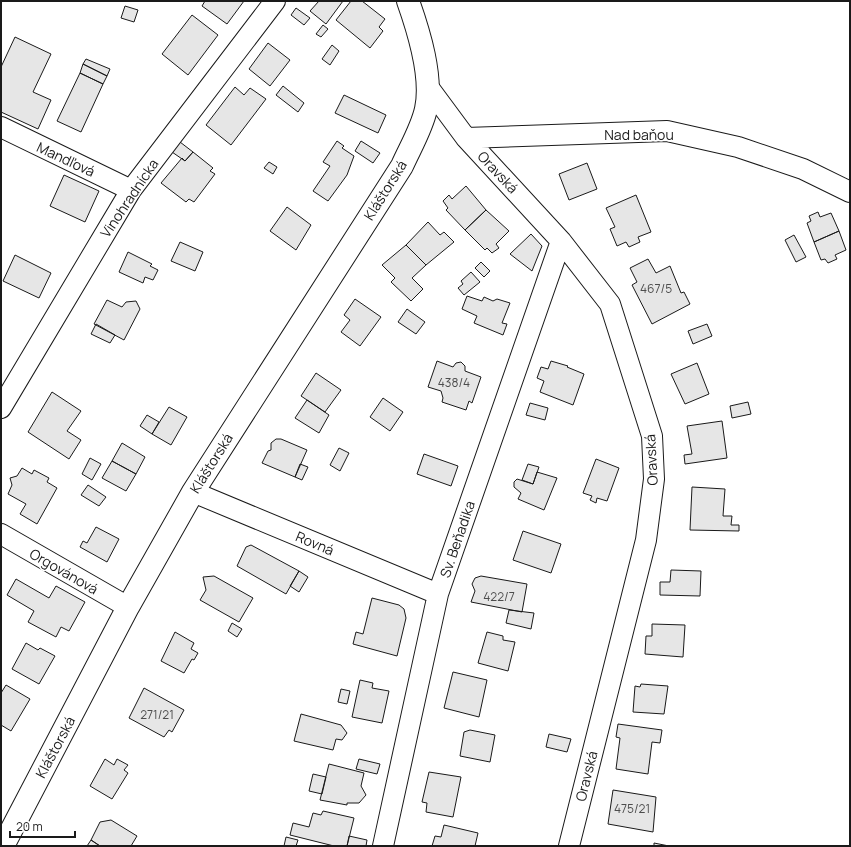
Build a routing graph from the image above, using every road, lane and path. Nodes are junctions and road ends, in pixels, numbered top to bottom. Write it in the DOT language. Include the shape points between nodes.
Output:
graph roads {
  1 [pos="275,1"];
  2 [pos="408,1"];
  3 [pos="429,88"];
  4 [pos="1,127"];
  5 [pos="466,138"];
  6 [pos="131,190"];
  7 [pos="850,192"];
  8 [pos="561,241"];
  9 [pos="1,408"];
  10 [pos="193,492"];
  11 [pos="1,534"];
  12 [pos="438,594"];
  13 [pos="128,608"];
  14 [pos="3,846"];
  15 [pos="383,846"];
  16 [pos="569,846"];
  1 -- 6 [label="street, Vinohradnícka"];
  2 -- 3 [label="street, Kláštorská" via="417,26"];
  3 -- 5 [label="street, Oravská"];
  3 -- 10 [label="street, Kláštorská" via="426,110 402,166"];
  4 -- 6 [label="street, Mandľová"];
  5 -- 7 [label="street, Nad baňou" via="667,131 738,146 804,169"];
  5 -- 8 [label="street, Oravská"];
  6 -- 9 [label="street, Vinohradnícka"];
  8 -- 12 [label="street, Sv. Beňadika"];
  8 -- 16 [label="street, Oravská" via="610,304 652,436 654,479 646,540"];
  10 -- 12 [label="street, Rovná"];
  10 -- 13 [label="street, Kláštorská"];
  11 -- 13 [label="street, Orgovánová"];
  12 -- 15 [label="street, Sv. Beňadika"];
  13 -- 14 [label="street, Kláštorská"];
}
